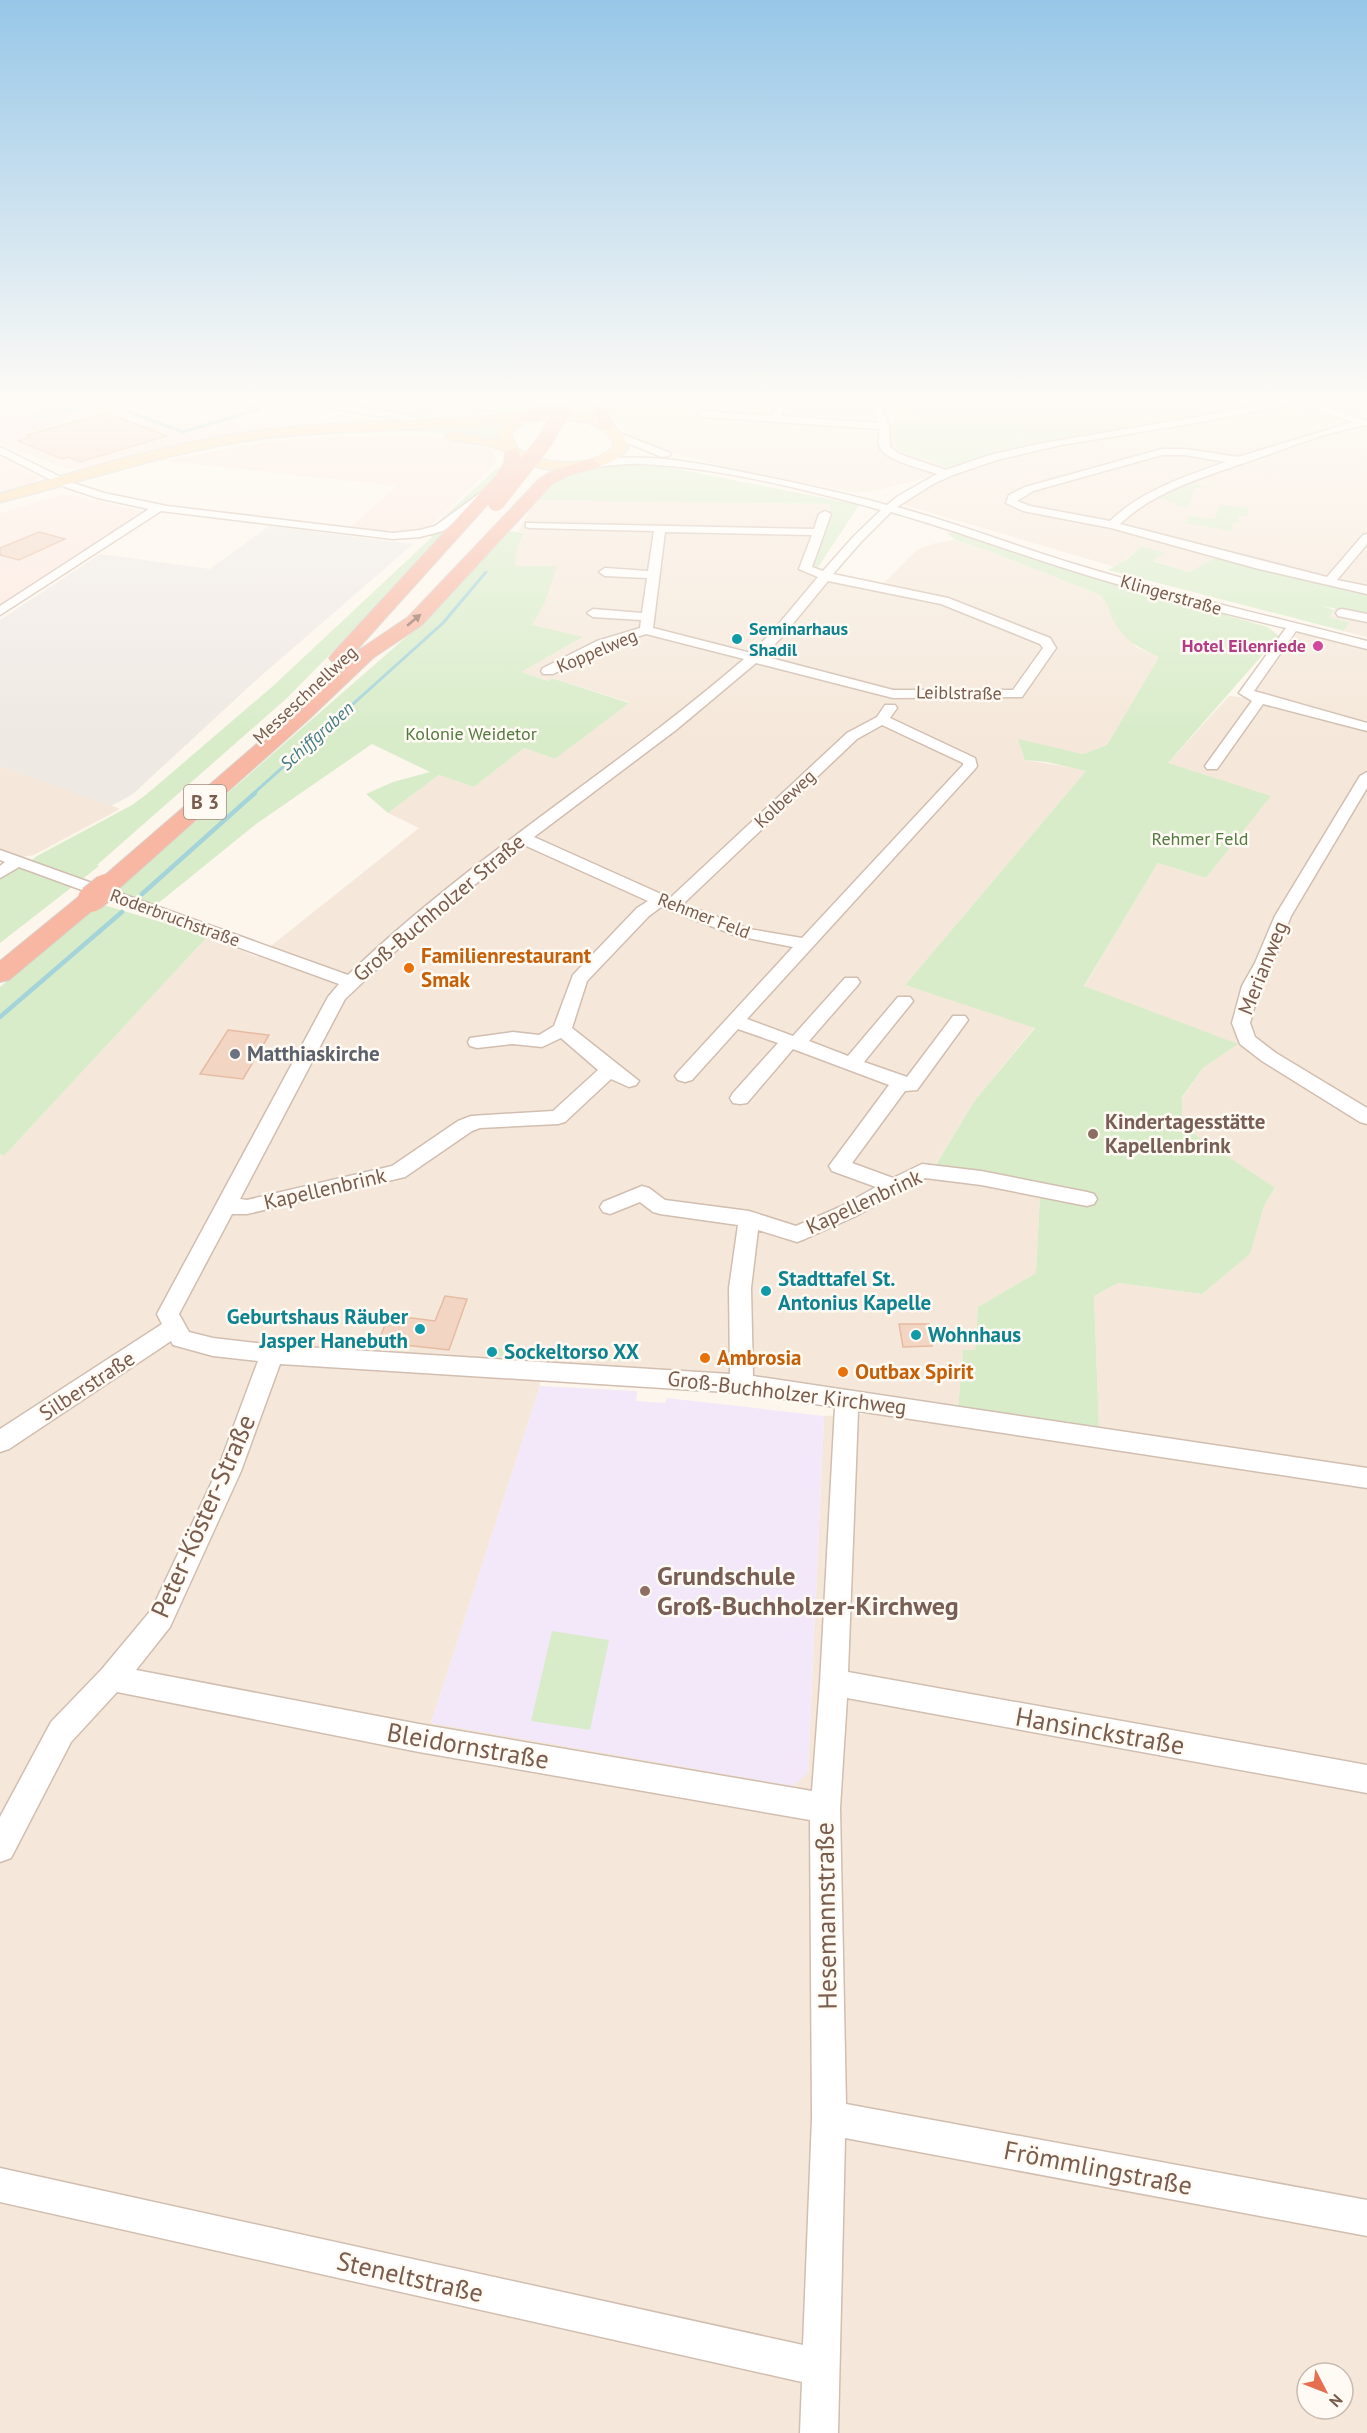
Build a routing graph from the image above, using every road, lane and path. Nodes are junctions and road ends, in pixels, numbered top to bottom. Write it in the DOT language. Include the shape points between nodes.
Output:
graph roads {
  1 [pos="154,511"];
  2 [pos="180,511"];
  3 [pos="462,511"];
  4 [pos="481,511"];
  5 [pos="482,511"];
  6 [pos="519,511"];
  7 [pos="885,511"];
  8 [pos="897,511"];
  9 [pos="1035,511"];
  10 [pos="1126,511"];
  11 [pos="825,514"];
  12 [pos="530,525"];
  13 [pos="1112,525"];
  14 [pos="660,528"];
  15 [pos="818,532"];
  16 [pos="1367,537"];
  17 [pos="604,572"];
  18 [pos="655,575"];
  19 [pos="825,576"];
  20 [pos="1329,582"];
  21 [pos="1367,590"];
  22 [pos="0,611"];
  23 [pos="593,613"];
  24 [pos="1342,613"];
  25 [pos="387,618"];
  26 [pos="1367,618"];
  27 [pos="646,624"];
  28 [pos="1293,627"];
  29 [pos="1367,645"];
  30 [pos="366,654"];
  31 [pos="755,657"];
  32 [pos="548,671"];
  33 [pos="893,694"];
  34 [pos="1260,699"];
  35 [pos="299,701"];
  36 [pos="882,720"];
  37 [pos="1367,727"];
  38 [pos="1212,766"];
  39 [pos="1367,776"];
  40 [pos="522,838"];
  41 [pos="0,855"];
  42 [pos="18,861"];
  43 [pos="0,873"];
  44 [pos="91,890"];
  45 [pos="666,903"];
  46 [pos="806,943"];
  47 [pos="0,956"];
  48 [pos="0,974"];
  49 [pos="350,982"];
  50 [pos="851,982"];
  51 [pos="904,1001"];
  52 [pos="959,1020"];
  53 [pos="735,1021"];
  54 [pos="562,1029"];
  55 [pos="477,1042"];
  56 [pos="794,1042"];
  57 [pos="852,1064"];
  58 [pos="610,1070"];
  59 [pos="685,1076"];
  60 [pos="629,1082"];
  61 [pos="901,1082"];
  62 [pos="740,1098"];
  63 [pos="1367,1117"];
  64 [pos="895,1186"];
  65 [pos="1087,1200"];
  66 [pos="224,1206"];
  67 [pos="610,1207"];
  68 [pos="749,1219"];
  69 [pos="174,1328"];
  70 [pos="272,1354"];
  71 [pos="742,1384"];
  72 [pos="847,1399"];
  73 [pos="0,1442"];
  74 [pos="1367,1478"];
  75 [pos="112,1678"];
  76 [pos="834,1683"];
  77 [pos="1367,1779"];
  78 [pos="825,1808"];
  79 [pos="0,1847"];
  80 [pos="829,2118"];
  81 [pos="0,2185"];
  82 [pos="1367,2218"];
  83 [pos="821,2368"];
  84 [pos="819,2433"];
  1 -- 22 [label="street"];
  2 -- 3 [label="street" via="393,536 430,531 445,525"];
  4 -- 35 [label="highway"];
  5 -- 25 [label="highway, Messeschnellweg / B 3"];
  30 -- 6 [label="highway, one-way" via="415,621"];
  7 -- 19 [label="street, Groß-Buchholzer Straße"];
  8 -- 28 [label="street, Klingerstraße" via="1126,583"];
  9 -- 13 [label="street"];
  10 -- 13 [label="street"];
  11 -- 15 [label="street"];
  12 -- 14 [label="street"];
  13 -- 20 [label="street"];
  14 -- 15 [label="street"];
  14 -- 18 [label="street, Koppelweg"];
  15 -- 19 [label="street" via="805,569"];
  16 -- 20 [label="street"];
  17 -- 18 [label="street"];
  18 -- 27 [label="street, Koppelweg"];
  19 -- 31 [label="street, Groß-Buchholzer Straße"];
  19 -- 33 [label="street, Leiblstraße" via="944,601 1049,644 1017,694"];
  20 -- 21 [label="street"];
  23 -- 27 [label="street, Koppelweg"];
  24 -- 26 [label="street"];
  25 -- 30 [label="highway"];
  25 -- 35 [label="highway, Messeschnellweg / B 3"];
  27 -- 31 [label="street, Koppelweg"];
  27 -- 32 [label="street, Koppelweg"];
  28 -- 29 [label="street, Klingerstraße"];
  28 -- 34 [label="street" via="1246,693"];
  30 -- 44 [label="highway, Messeschnellweg / B 3" via="302,715"];
  31 -- 33 [label="street, Leiblstraße"];
  31 -- 40 [label="street, Groß-Buchholzer Straße" via="654,741"];
  33 -- 36 [label="street"];
  34 -- 37 [label="street"];
  34 -- 38 [label="street"];
  35 -- 44 [label="highway, Messeschnellweg / B 3"];
  36 -- 45 [label="street, Kolbeweg" via="852,736"];
  36 -- 46 [label="street" via="970,761 970,766"];
  39 -- 63 [label="street, Merianweg" via="1283,916 1251,986 1240,1023 1247,1040"];
  40 -- 45 [label="street, Rehmer Feld"];
  40 -- 49 [label="street, Groß-Buchholzer Straße" via="432,908"];
  41 -- 42 [label="street, Roderbruchstraße"];
  42 -- 43 [label="street"];
  42 -- 49 [label="street, Roderbruchstraße"];
  44 -- 47 [label="highway, Messeschnellweg / B 3"];
  44 -- 48 [label="highway, Messeschnellweg / B 3"];
  45 -- 46 [label="street, Rehmer Feld" via="727,928"];
  45 -- 54 [label="street, Kolbeweg" via="643,912 579,979"];
  46 -- 53 [label="street"];
  49 -- 66 [label="street, Groß-Buchholzer Straße" via="328,1009"];
  50 -- 56 [label="street"];
  51 -- 57 [label="street"];
  52 -- 61 [label="street" via="910,1086"];
  53 -- 56 [label="street"];
  53 -- 59 [label="street"];
  54 -- 55 [label="street" via="542,1041 513,1038"];
  54 -- 58 [label="street"];
  56 -- 57 [label="street"];
  56 -- 62 [label="street"];
  57 -- 61 [label="street"];
  58 -- 60 [label="street"];
  58 -- 66 [label="street, Kapellenbrink" via="558,1117 478,1121 398,1172 247,1207"];
  61 -- 64 [label="street" via="839,1166"];
  64 -- 65 [label="street, Kapellenbrink" via="922,1171 981,1178"];
  64 -- 68 [label="street, Kapellenbrink" via="797,1234"];
  66 -- 69 [label="street, Groß-Buchholzer Straße" via="168,1314"];
  67 -- 68 [label="street, Kapellenbrink" via="642,1193 660,1207"];
  68 -- 71 [label="street" via="740,1288"];
  69 -- 70 [label="street, Groß-Buchholzer Kirchweg" via="181,1339 194,1344"];
  69 -- 73 [label="street, Silberstraße"];
  70 -- 71 [label="street, Groß-Buchholzer Kirchweg"];
  70 -- 75 [label="street, Peter-Köster-Straße" via="229,1471 161,1618"];
  71 -- 72 [label="street, Groß-Buchholzer Kirchweg"];
  72 -- 74 [label="street, Groß-Buchholzer Kirchweg"];
  72 -- 76 [label="street, Hesemannstraße"];
  75 -- 78 [label="street, Bleidornstraße" via="419,1738"];
  75 -- 79 [label="street, Peter-Köster-Straße" via="61,1732"];
  76 -- 77 [label="street, Hansinckstraße"];
  76 -- 78 [label="street, Hesemannstraße"];
  78 -- 80 [label="street, Hesemannstraße"];
  80 -- 82 [label="street, Frömmlingstraße"];
  80 -- 83 [label="street, Hesemannstraße"];
  81 -- 83 [label="street, Steneltstraße"];
  83 -- 84 [label="street, Hesemannstraße"];
}
